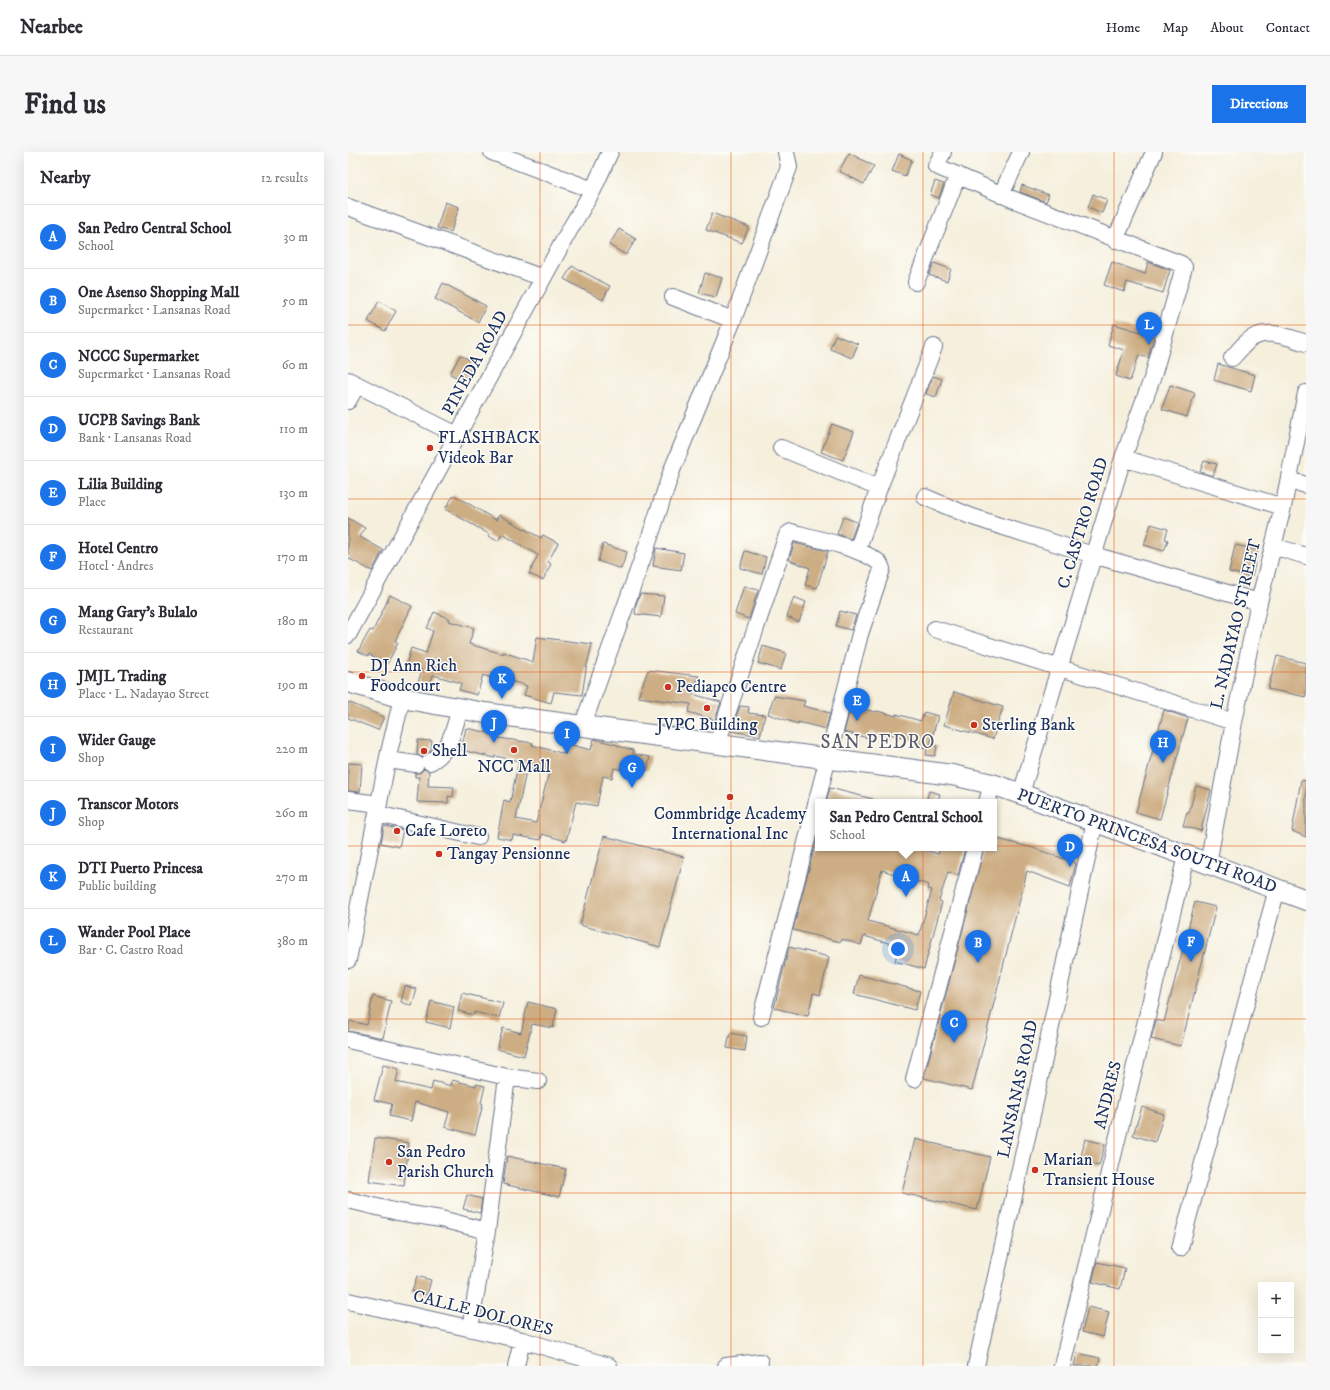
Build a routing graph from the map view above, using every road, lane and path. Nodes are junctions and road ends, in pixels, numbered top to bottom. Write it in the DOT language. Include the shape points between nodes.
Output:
graph roads {
  1 [pos="492,152"];
  2 [pos="610,152"];
  3 [pos="786,152"];
  4 [pos="943,152"];
  5 [pos="1021,152"];
  6 [pos="1154,152"];
  7 [pos="958,175"];
  8 [pos="593,190"];
  9 [pos="1001,195"];
  10 [pos="348,207"];
  11 [pos="1115,240"];
  12 [pos="543,278"];
  13 [pos="916,282"];
  14 [pos="674,297"];
  15 [pos="733,320"];
  16 [pos="1306,343"];
  17 [pos="934,347"];
  18 [pos="1232,358"];
  19 [pos="352,382"];
  20 [pos="1305,400"];
  21 [pos="348,401"];
  22 [pos="457,435"];
  23 [pos="781,448"];
  24 [pos="1123,458"];
  25 [pos="1289,480"];
  26 [pos="1306,486"];
  27 [pos="879,488"];
  28 [pos="925,497"];
  29 [pos="1283,507"];
  30 [pos="1273,546"];
  31 [pos="857,551"];
  32 [pos="1093,555"];
  33 [pos="1306,556"];
  34 [pos="1258,602"];
  35 [pos="935,629"];
  36 [pos="348,635"];
  37 [pos="1059,668"];
  38 [pos="348,682"];
  39 [pos="402,698"];
  40 [pos="460,709"];
  41 [pos="1234,722"];
  42 [pos="582,727"];
  43 [pos="717,744"];
  44 [pos="827,759"];
  45 [pos="388,760"];
  46 [pos="989,793"];
  47 [pos="1021,794"];
  48 [pos="817,799"];
  49 [pos="348,800"];
  50 [pos="815,805"];
  51 [pos="378,809"];
  52 [pos="1095,821"];
  53 [pos="478,837"];
  54 [pos="974,851"];
  55 [pos="1186,856"];
  56 [pos="1208,864"];
  57 [pos="1277,889"];
  58 [pos="1306,900"];
  59 [pos="348,960"];
  60 [pos="760,1017"];
  61 [pos="348,1040"];
  62 [pos="507,1077"];
  63 [pos="914,1078"];
  64 [pos="538,1081"];
  65 [pos="348,1200"];
  66 [pos="487,1231"];
  67 [pos="1180,1248"];
  68 [pos="348,1301"];
  69 [pos="470,1328"];
  70 [pos="522,1340"];
  71 [pos="760,1362"];
  72 [pos="516,1366"];
  73 [pos="608,1366"];
  74 [pos="726,1366"];
  75 [pos="976,1366"];
  76 [pos="1062,1366"];
  1 -- 8 [label="street"];
  2 -- 8 [label="street, PINEDA ROAD"];
  3 -- 15 [label="street" via="789,167"];
  4 -- 7 [label="street" via="936,166"];
  5 -- 9 [label="street"];
  6 -- 11 [label="street"];
  7 -- 9 [label="street"];
  7 -- 13 [label="street"];
  8 -- 12 [label="street, PINEDA ROAD"];
  9 -- 11 [label="street"];
  10 -- 12 [label="street"];
  11 -- 24 [label="street, C. CASTRO ROAD" via="1183,266 1184,270 1153,376"];
  12 -- 22 [label="street, PINEDA ROAD"];
  14 -- 15 [label="street"];
  15 -- 42 [label="street" via="672,470"];
  16 -- 18 [label="street" via="1274,334 1260,334 1248,340"];
  17 -- 27 [label="street"];
  19 -- 21 [label="street"];
  19 -- 22 [label="street"];
  20 -- 25 [label="street, L. NADAYAO STREET"];
  22 -- 36 [label="street, PINEDA ROAD"];
  23 -- 27 [label="street"];
  24 -- 29 [label="street"];
  24 -- 32 [label="street, C. CASTRO ROAD"];
  25 -- 26 [label="street"];
  25 -- 29 [label="street, L. NADAYAO STREET"];
  27 -- 31 [label="street"];
  28 -- 32 [label="street" via="970,516"];
  29 -- 30 [label="street, L. NADAYAO STREET"];
  30 -- 33 [label="street"];
  30 -- 34 [label="street, L. NADAYAO STREET"];
  31 -- 43 [label="street" via="792,532 788,535"];
  31 -- 44 [label="street" via="877,561 882,569 860,634"];
  32 -- 34 [label="street"];
  32 -- 37 [label="street, C. CASTRO ROAD"];
  34 -- 41 [label="street, L. NADAYAO STREET"];
  35 -- 37 [label="street"];
  37 -- 41 [label="street"];
  37 -- 47 [label="street, C. CASTRO ROAD"];
  38 -- 39 [label="main road, PUERTO PRINCESA SOUTH ROAD"];
  39 -- 40 [label="main road, PUERTO PRINCESA SOUTH ROAD"];
  39 -- 45 [label="street"];
  40 -- 42 [label="main road, PUERTO PRINCESA SOUTH ROAD"];
  40 -- 45 [label="street" via="449,744 441,755 423,763"];
  41 -- 56 [label="street, L. NADAYAO STREET"];
  42 -- 43 [label="main road, PUERTO PRINCESA SOUTH ROAD"];
  43 -- 44 [label="main road, PUERTO PRINCESA SOUTH ROAD"];
  44 -- 46 [label="main road, PUERTO PRINCESA SOUTH ROAD" via="952,775"];
  44 -- 48 [label="street"];
  45 -- 51 [label="street"];
  46 -- 47 [label="main road, PUERTO PRINCESA SOUTH ROAD"];
  47 -- 52 [label="main road, PUERTO PRINCESA SOUTH ROAD"];
  49 -- 51 [label="street"];
  50 -- 60 [label="street"];
  51 -- 53 [label="street"];
  51 -- 59 [label="street"];
  52 -- 55 [label="main road, PUERTO PRINCESA SOUTH ROAD"];
  52 -- 75 [label="street, LANSANAS ROAD"];
  54 -- 63 [label="street"];
  55 -- 56 [label="main road, PUERTO PRINCESA SOUTH ROAD"];
  55 -- 76 [label="street, ANDRES"];
  56 -- 57 [label="main road, PUERTO PRINCESA SOUTH ROAD"];
  57 -- 58 [label="main road, PUERTO PRINCESA SOUTH ROAD"];
  57 -- 67 [label="street"];
  61 -- 62 [label="street"];
  62 -- 64 [label="street"];
  62 -- 66 [label="street"];
  65 -- 66 [label="street"];
  66 -- 69 [label="street"];
  68 -- 69 [label="street, CALLE DOLORES"];
  69 -- 70 [label="street, CALLE DOLORES"];
  70 -- 72 [label="street"];
  70 -- 73 [label="street, CALLE DOLORES"];
  71 -- 74 [label="street"];
}
